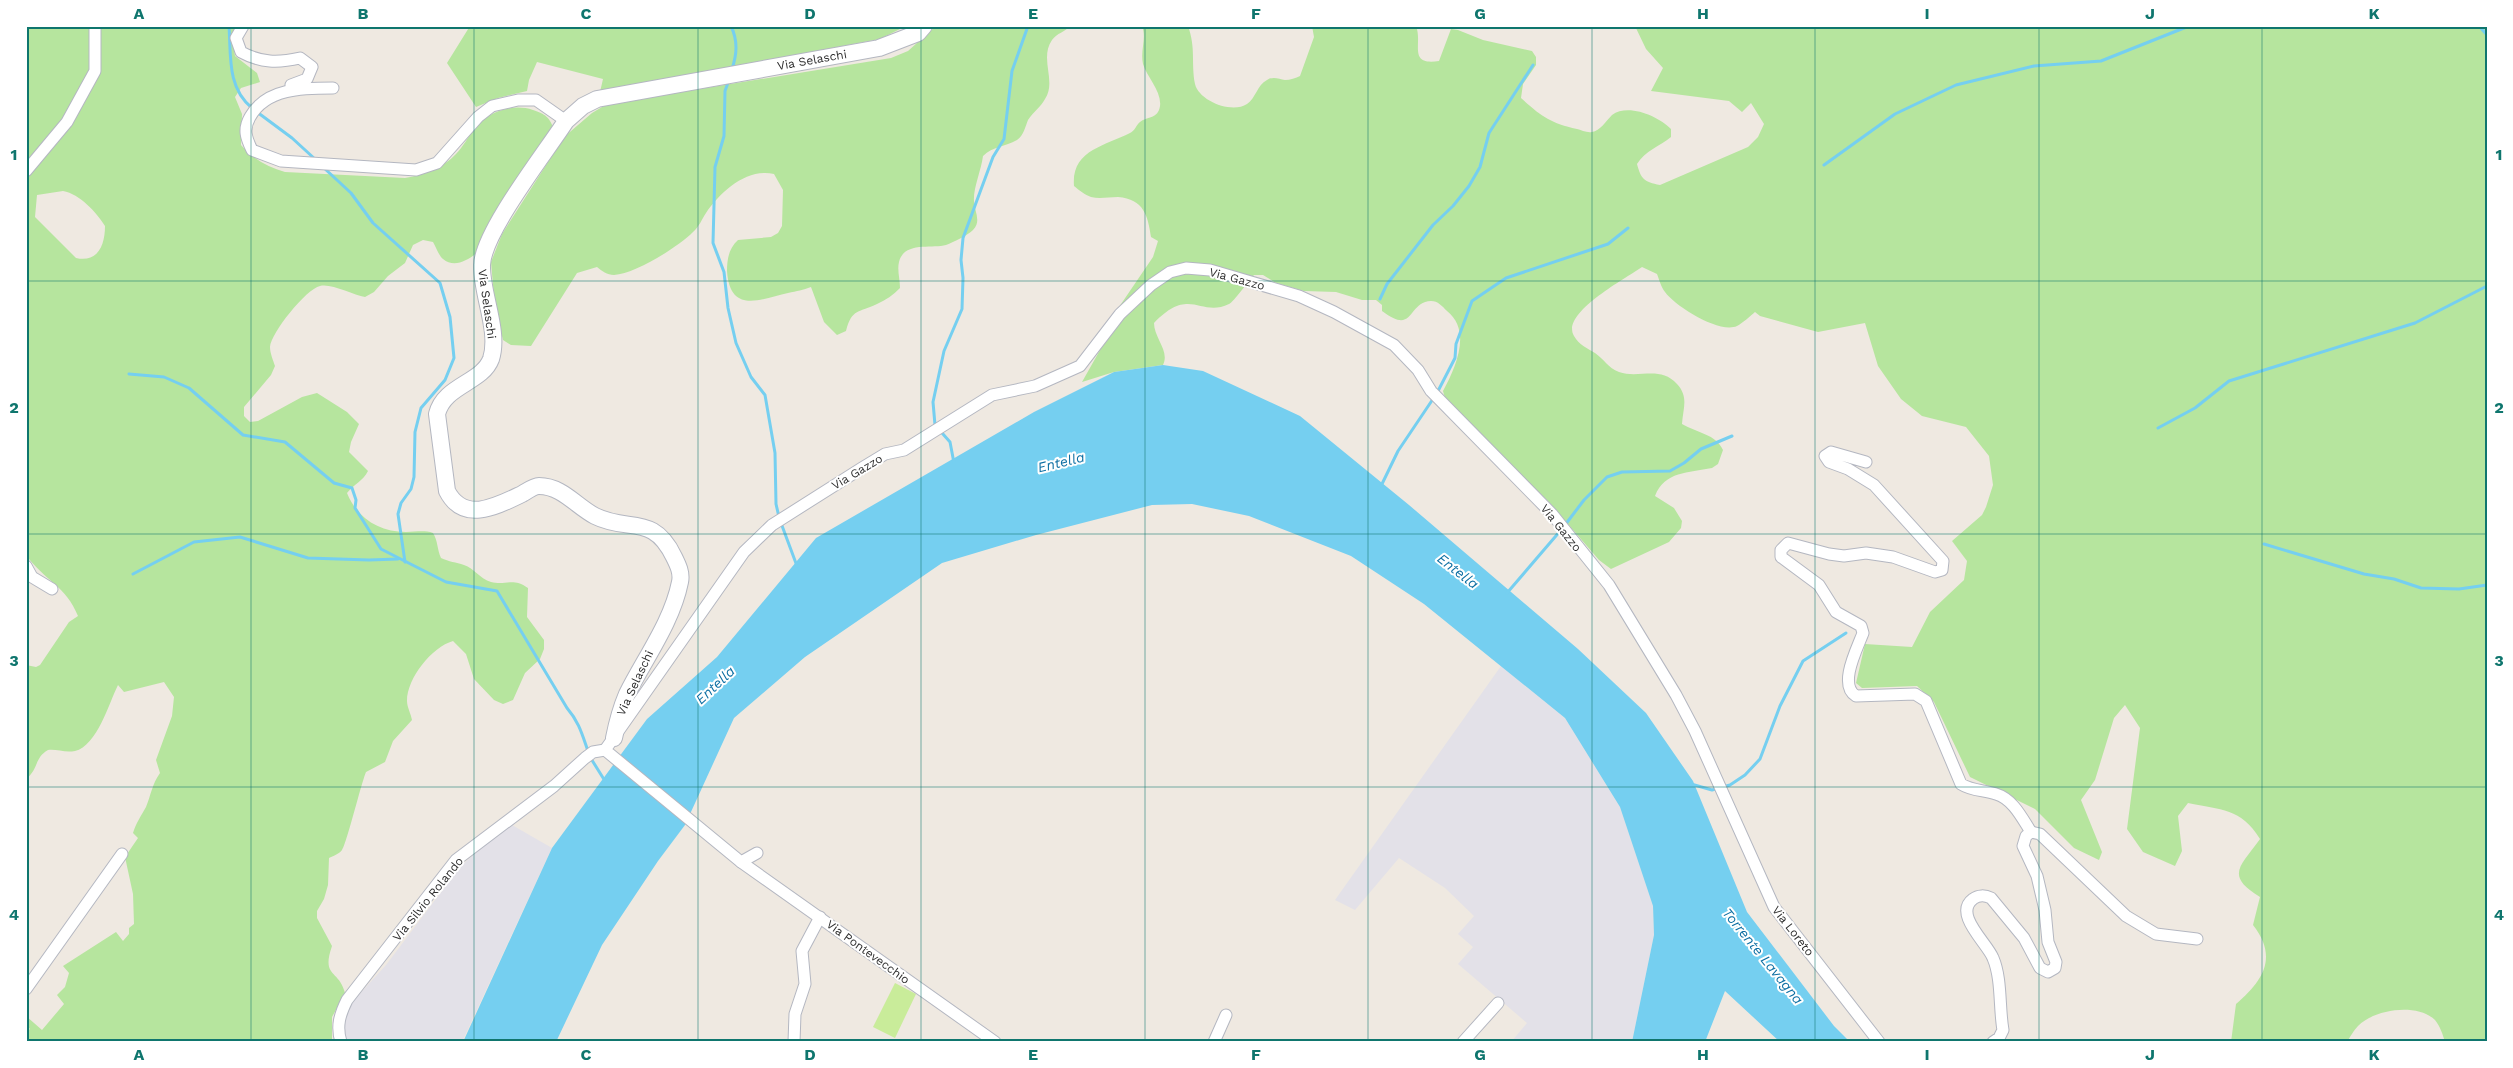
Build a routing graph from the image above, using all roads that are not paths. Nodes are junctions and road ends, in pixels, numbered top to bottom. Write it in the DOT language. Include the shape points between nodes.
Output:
graph roads {
  1 [pos="95,26"];
  2 [pos="243,26"];
  3 [pos="924,26"];
  4 [pos="333,88"];
  5 [pos="271,96"];
  6 [pos="566,121"];
  7 [pos="26,171"];
  8 [pos="1866,462"];
  9 [pos="26,566"];
  10 [pos="52,588"];
  11 [pos="609,747"];
  12 [pos="1728,807"];
  13 [pos="2031,832"];
  14 [pos="757,853"];
  15 [pos="122,854"];
  16 [pos="740,861"];
  17 [pos="820,917"];
  18 [pos="2197,939"];
  19 [pos="26,989"];
  20 [pos="1498,1003"];
  21 [pos="1226,1015"];
  22 [pos="341,1042"];
  23 [pos="794,1042"];
  24 [pos="995,1042"];
  25 [pos="1214,1042"];
  26 [pos="1463,1042"];
  27 [pos="1879,1042"];
  28 [pos="1993,1042"];
  1 -- 7 [label="street" via="95,71 66,122"];
  2 -- 5 [label="street" via="236,38 240,52 253,59 279,63 300,58 312,67 307,79 275,90"];
  3 -- 6 [label="street, Via Selaschi" via="918,32 879,48 597,99"];
  4 -- 5 [label="street" via="304,88"];
  5 -- 6 [label="street" via="257,105 246,123 247,141 252,150 281,161 416,170 437,163 492,106 536,100"];
  6 -- 11 [label="street, Via Selaschi" via="489,237 482,262 482,278 492,332 490,361 447,396 439,406 436,421 447,491 458,506 472,510 499,504 538,486 555,488 596,516 653,530 668,544 680,569 680,581 661,631 626,696"];
  8 -- 13 [label="street" via="1831,452 1825,456 1881,491 1943,561 1942,570 1935,572 1866,553 1828,554 1788,543 1781,550 1781,557 1819,586 1836,612 1861,626 1863,633 1848,678 1847,686 1851,693 1856,696 1915,694 1926,702 1961,784 2005,798"];
  9 -- 10 [label="street" via="32,576"];
  11 -- 12 [label="street, Via Gazzo" via="744,552 772,526 885,454 904,450 992,395 1036,386 1080,366 1120,314 1151,285 1170,272 1186,268 1210,270 1299,296 1381,336 1398,348 1431,391 1552,514 1609,585 1676,695"];
  11 -- 16 [label="street, Via Pontevecchio"];
  11 -- 22 [label="street, Via Silvio Rolando" via="593,752 554,786 456,860 347,1000 338,1024"];
  12 -- 27 [label="street, Via Loreto" via="1774,907"];
  13 -- 18 [label="street" via="2040,834 2126,916 2156,934"];
  13 -- 28 [label="street" via="2023,846 2037,876 2048,942 2056,962 2053,970 2040,968 2024,938 1991,898 1975,897 1966,910 1993,958 1996,971 2003,1030"];
  14 -- 16 [label="street"];
  15 -- 19 [label="street"];
  16 -- 17 [label="street, Via Pontevecchio"];
  17 -- 23 [label="street" via="802,951 805,984 795,1014"];
  17 -- 24 [label="street, Via Pontevecchio"];
  20 -- 26 [label="street"];
  21 -- 25 [label="street"];
}
